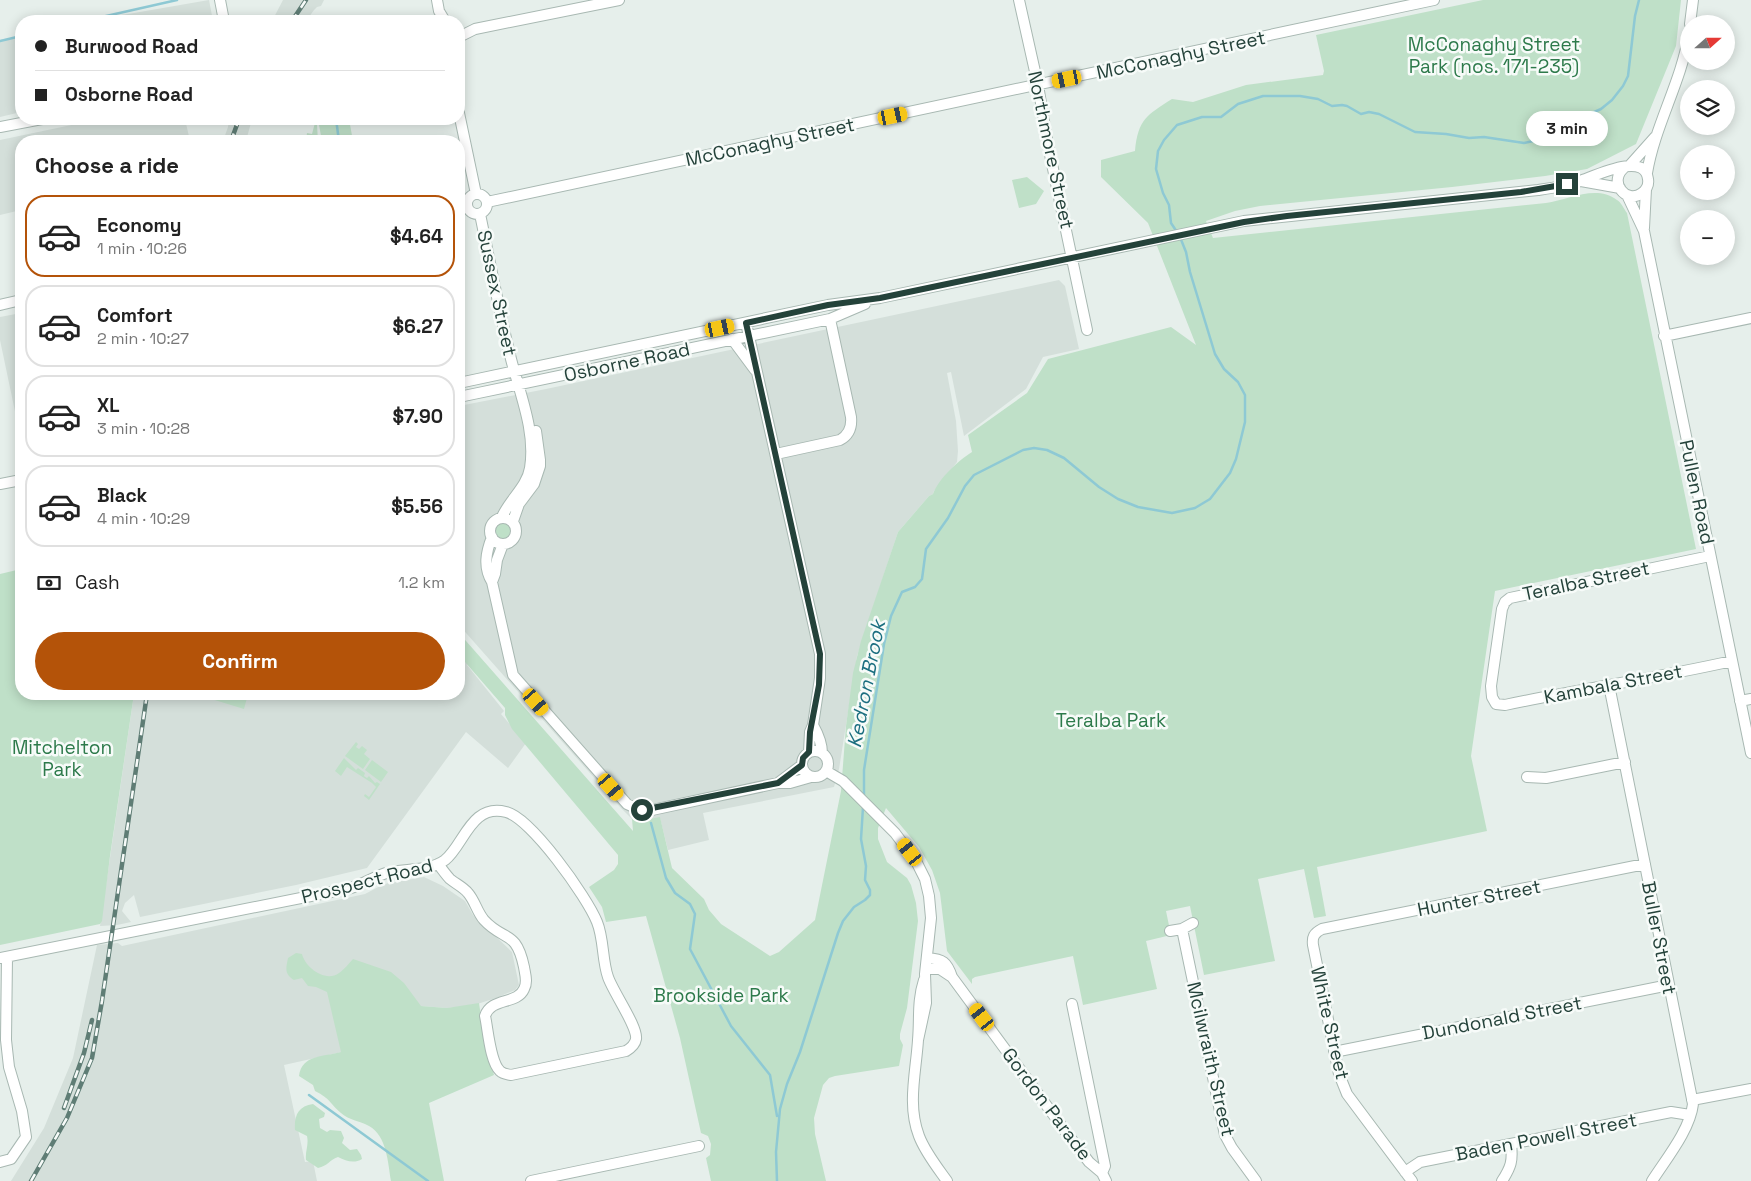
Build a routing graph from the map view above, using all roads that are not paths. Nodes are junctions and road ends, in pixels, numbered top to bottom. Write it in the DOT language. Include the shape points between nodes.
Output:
graph roads {
  1 [pos="220,0"];
  2 [pos="619,0"];
  3 [pos="1019,0"];
  4 [pos="1434,0"];
  5 [pos="1692,0"];
  6 [pos="223,15"];
  7 [pos="1691,15"];
  8 [pos="465,28"];
  9 [pos="475,29"];
  10 [pos="465,34"];
  11 [pos="1681,70"];
  12 [pos="1038,86"];
  13 [pos="15,125"];
  14 [pos="0,128"];
  15 [pos="1656,137"];
  16 [pos="465,142"];
  17 [pos="1628,166"];
  18 [pos="1647,173"];
  19 [pos="1580,181"];
  20 [pos="1646,189"];
  21 [pos="1623,192"];
  22 [pos="476,194"];
  23 [pos="487,202"];
  24 [pos="465,204"];
  25 [pos="465,208"];
  26 [pos="480,214"];
  27 [pos="1644,231"];
  28 [pos="1072,256"];
  29 [pos="880,298"];
  30 [pos="15,301"];
  31 [pos="0,305"];
  32 [pos="830,318"];
  33 [pos="1751,318"];
  34 [pos="746,323"];
  35 [pos="1087,330"];
  36 [pos="749,336"];
  37 [pos="1664,336"];
  38 [pos="732,340"];
  39 [pos="515,371"];
  40 [pos="756,371"];
  41 [pos="465,382"];
  42 [pos="521,384"];
  43 [pos="465,396"];
  44 [pos="776,454"];
  45 [pos="15,481"];
  46 [pos="0,484"];
  47 [pos="502,517"];
  48 [pos="513,521"];
  49 [pos="492,538"];
  50 [pos="503,544"];
  51 [pos="1710,556"];
  52 [pos="492,582"];
  53 [pos="1732,661"];
  54 [pos="1610,685"];
  55 [pos="1746,700"];
  56 [pos="1494,702"];
  57 [pos="812,726"];
  58 [pos="809,752"];
  59 [pos="822,753"];
  60 [pos="1751,753"];
  61 [pos="1625,762"];
  62 [pos="802,765"];
  63 [pos="826,771"];
  64 [pos="811,777"];
  65 [pos="1527,777"];
  66 [pos="778,783"];
  67 [pos="438,864"];
  68 [pos="1645,864"];
  69 [pos="1193,923"];
  70 [pos="1182,929"];
  71 [pos="1170,931"];
  72 [pos="1314,934"];
  73 [pos="3,958"];
  74 [pos="927,958"];
  75 [pos="926,971"];
  76 [pos="952,977"];
  77 [pos="1669,985"];
  78 [pos="1072,1004"];
  79 [pos="1334,1052"];
  80 [pos="1751,1089"];
  81 [pos="1692,1100"];
  82 [pos="1690,1115"];
  83 [pos="1511,1144"];
  84 [pos="699,1146"];
  85 [pos="0,1162"];
  86 [pos="1405,1172"];
  87 [pos="1104,1177"];
  88 [pos="942,1179"];
  89 [pos="531,1181"];
  90 [pos="1256,1181"];
  91 [pos="1412,1181"];
  92 [pos="1502,1181"];
  93 [pos="1652,1181"];
  1 -- 6 [label="street"];
  2 -- 9 [label="street"];
  3 -- 12 [label="street, Northmore Street"];
  4 -- 12 [label="street, McConaghy Street"];
  5 -- 7 [label="street"];
  8 -- 9 [label="street"];
  9 -- 10 [label="street"];
  11 -- 15 [label="street"];
  12 -- 23 [label="street, McConaghy Street"];
  12 -- 28 [label="street, Northmore Street"];
  13 -- 14 [label="street"];
  15 -- 17 [label="street"];
  15 -- 18 [label="street"];
  16 -- 22 [label="street"];
  17 -- 18 [label="street" via="1640,167"];
  17 -- 19 [label="street, Osborne Road"];
  17 -- 21 [label="street" via="1619,174 1618,184"];
  18 -- 20 [label="street"];
  19 -- 21 [label="street, Osborne Road"];
  19 -- 28 [label="street, Osborne Road" via="1538,190 1280,216"];
  20 -- 21 [label="street" via="1640,195"];
  20 -- 27 [label="street, Pullen Road"];
  21 -- 27 [label="street, Pullen Road"];
  22 -- 23 [label="street"];
  22 -- 24 [label="street"];
  23 -- 26 [label="street" via="486,209"];
  25 -- 26 [label="street"];
  26 -- 39 [label="street, Sussex Street"];
  27 -- 37 [label="street, Pullen Road"];
  28 -- 29 [label="street, Osborne Road"];
  28 -- 35 [label="street, Northmore Street"];
  29 -- 32 [label="street, Osborne Road"];
  29 -- 34 [label="street, Osborne Road" via="828,305"];
  30 -- 31 [label="street"];
  32 -- 36 [label="street, Osborne Road"];
  32 -- 44 [label="street" via="851,418 850,429 840,440"];
  33 -- 37 [label="street"];
  34 -- 36 [label="street"];
  34 -- 39 [label="street, Osborne Road"];
  36 -- 38 [label="street, Osborne Road"];
  36 -- 40 [label="street"];
  37 -- 51 [label="street, Pullen Road"];
  38 -- 40 [label="street"];
  38 -- 42 [label="street, Osborne Road"];
  39 -- 41 [label="street, Osborne Road"];
  39 -- 42 [label="street, Sussex Street"];
  40 -- 44 [label="street"];
  42 -- 43 [label="street, Osborne Road"];
  42 -- 47 [label="street" via="531,441 530,468"];
  42 -- 48 [label="street" via="530,403 540,460 534,484 519,504"];
  44 -- 57 [label="street" via="820,654 820,678"];
  45 -- 46 [label="street"];
  47 -- 48 [label="street"];
  47 -- 49 [label="street" via="491,525"];
  48 -- 50 [label="street" via="517,528 516,536"];
  49 -- 50 [label="street"];
  49 -- 52 [label="street" via="486,564"];
  50 -- 52 [label="street"];
  51 -- 53 [label="street, Pullen Road"];
  51 -- 56 [label="street, Teralba Street" via="1510,598 1502,609 1492,676"];
  52 -- 66 [label="street" via="513,675 627,804 640,810 652,810"];
  53 -- 54 [label="street, Kambala Street"];
  53 -- 55 [label="street, Pullen Road"];
  54 -- 56 [label="street, Kambala Street" via="1505,705"];
  54 -- 61 [label="street, Buller Street"];
  55 -- 60 [label="street, Pullen Road"];
  57 -- 58 [label="street"];
  57 -- 59 [label="street" via="817,732"];
  58 -- 59 [label="street"];
  58 -- 62 [label="street"];
  59 -- 63 [label="street" via="827,759"];
  61 -- 65 [label="street" via="1546,778"];
  61 -- 68 [label="street, Buller Street"];
  62 -- 64 [label="street" via="804,773"];
  62 -- 66 [label="street"];
  63 -- 64 [label="street" via="820,777"];
  63 -- 74 [label="street" via="843,781 888,826 916,861 928,888 931,918"];
  64 -- 66 [label="street"];
  67 -- 67 [label="street, Prospect Road" via="449,856 478,818 497,812 517,817 561,864 589,907 599,929 607,976 634,1030 632,1047 511,1074 502,1073 494,1059 485,1016 490,1007 518,996 525,988 527,980 521,955 515,942 487,923 467,892"];
  67 -- 73 [label="street, Prospect Road" via="386,874 351,888"];
  68 -- 72 [label="street, Hunter Street" via="1322,929"];
  68 -- 77 [label="street, Buller Street"];
  69 -- 70 [label="street"];
  70 -- 71 [label="street"];
  70 -- 90 [label="street, Mcilwraith Street" via="1225,1135"];
  72 -- 79 [label="street, White Street" via="1313,946"];
  73 -- 85 [label="street" via="9,1067 26,1138 11,1159"];
  74 -- 75 [label="street"];
  74 -- 76 [label="street, Gordon Parade" via="945,963"];
  75 -- 76 [label="street" via="940,969"];
  75 -- 88 [label="street" via="927,996 918,1040 913,1096 914,1122"];
  76 -- 87 [label="street, Gordon Parade" via="1069,1136"];
  77 -- 79 [label="street, Dundonald Street"];
  77 -- 81 [label="street, Buller Street"];
  78 -- 87 [label="street" via="1105,1166"];
  79 -- 86 [label="street, White Street" via="1347,1094"];
  80 -- 81 [label="street"];
  81 -- 82 [label="street, Buller Street"];
  82 -- 83 [label="street, Baden Powell Street" via="1674,1112"];
  82 -- 93 [label="street, Buller Street"];
  83 -- 86 [label="street, Baden Powell Street" via="1420,1162"];
  83 -- 92 [label="street" via="1511,1165"];
  84 -- 89 [label="street"];
  86 -- 91 [label="street, White Street"];
}
